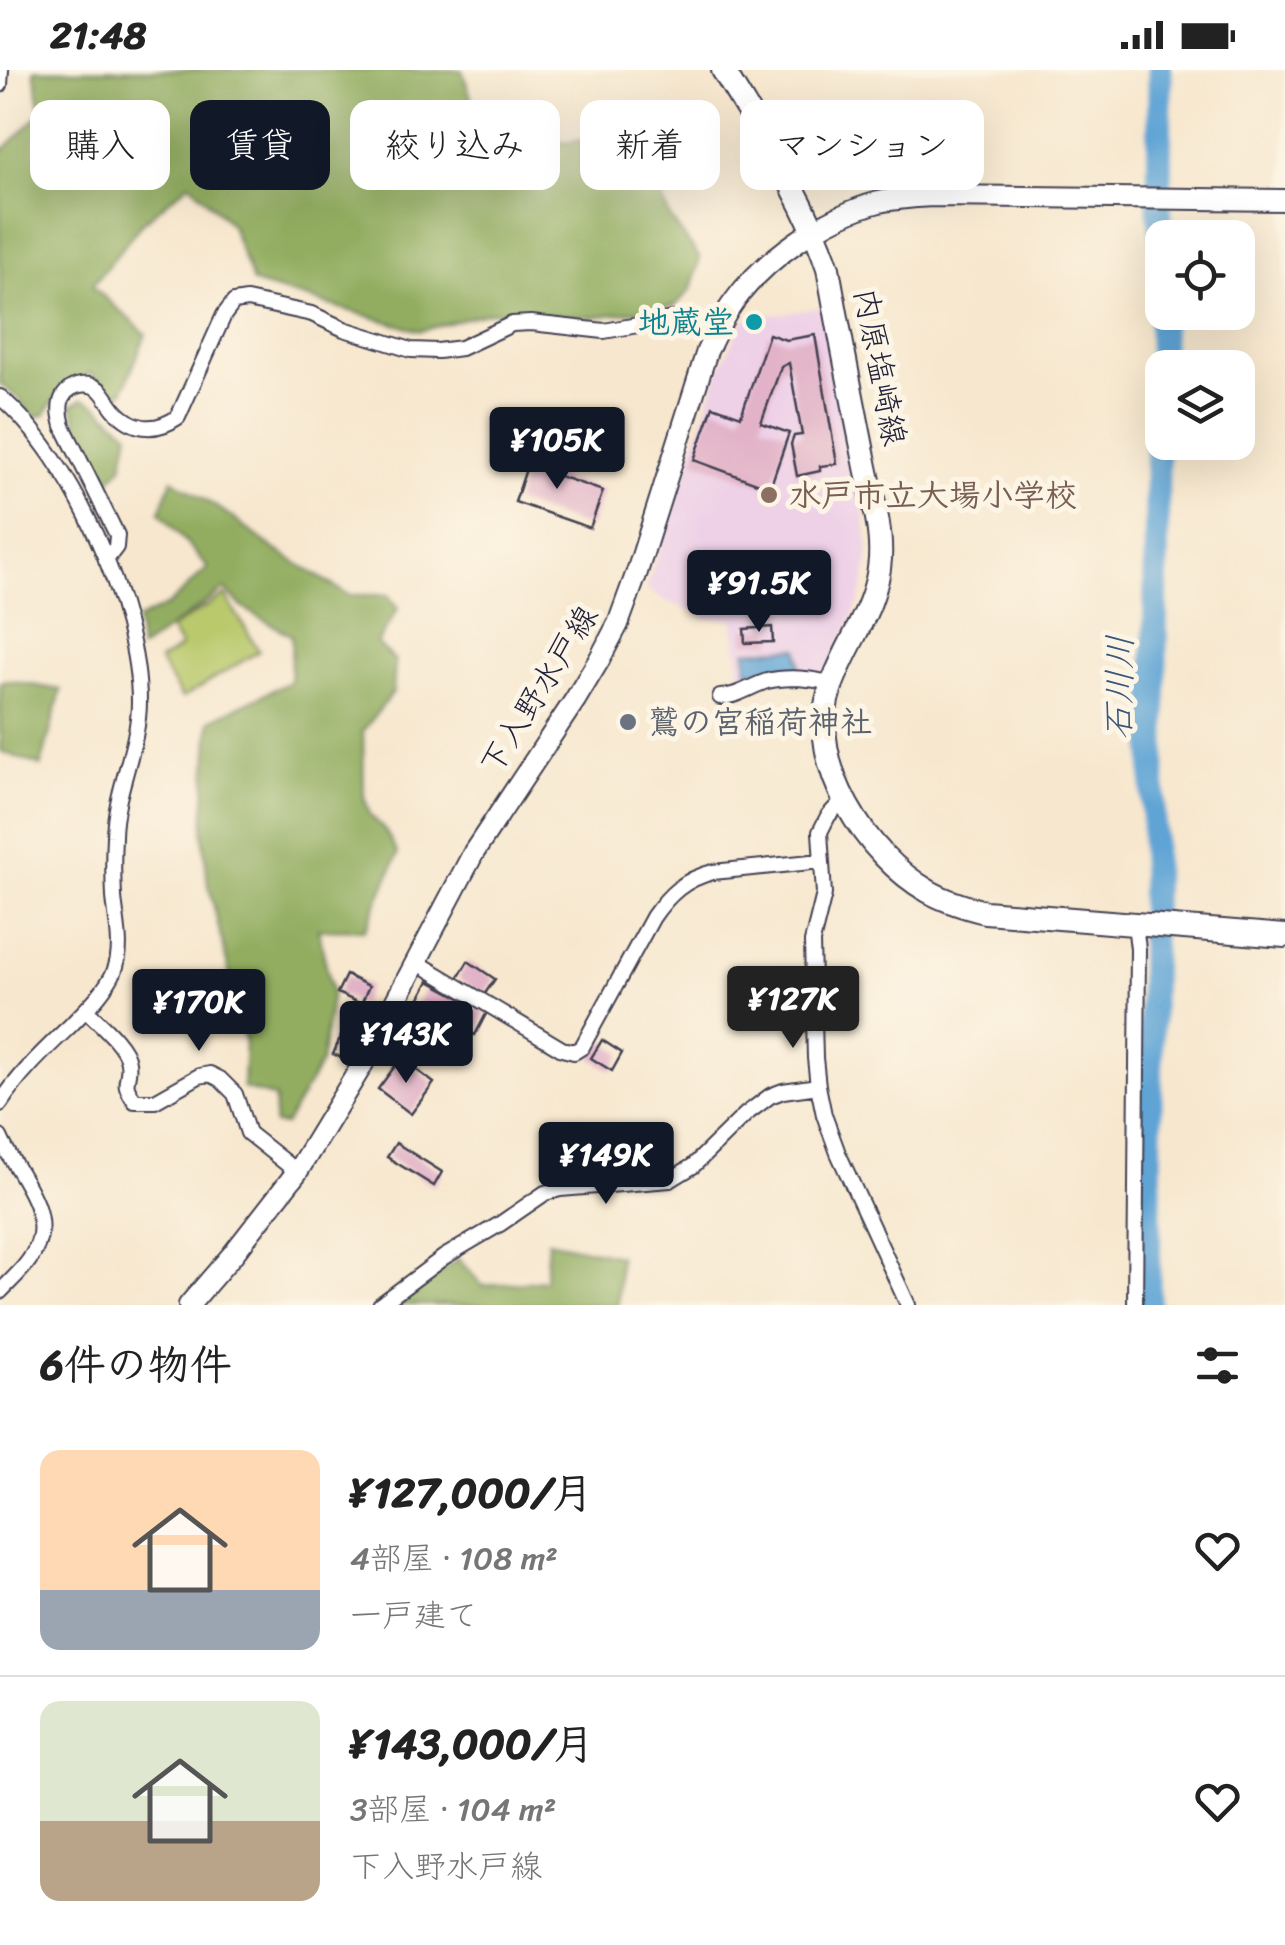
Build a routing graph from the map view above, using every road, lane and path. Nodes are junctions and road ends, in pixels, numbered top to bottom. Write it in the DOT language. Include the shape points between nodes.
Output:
graph roads {
  1 [pos="2,70"];
  2 [pos="723,70"];
  3 [pos="0,86"];
  4 [pos="1285,200"];
  5 [pos="816,231"];
  6 [pos="716,333"];
  7 [pos="0,396"];
  8 [pos="106,560"];
  9 [pos="832,684"];
  10 [pos="720,697"];
  11 [pos="844,799"];
  12 [pos="821,861"];
  13 [pos="1145,925"];
  14 [pos="1285,936"];
  15 [pos="415,961"];
  16 [pos="86,1010"];
  17 [pos="818,1086"];
  18 [pos="0,1104"];
  19 [pos="0,1137"];
  20 [pos="297,1172"];
  21 [pos="0,1292"];
  22 [pos="190,1305"];
  23 [pos="380,1305"];
  24 [pos="908,1305"];
  25 [pos="1135,1305"];
  1 -- 3 [label="street"];
  2 -- 5 [label="main road, 内原塩崎線"];
  4 -- 5 [label="main road, 下入野水戸線" via="900,198 860,208"];
  5 -- 6 [label="main road, 下入野水戸線" via="750,281"];
  5 -- 9 [label="main road, 内原塩崎線" via="880,560 869,607"];
  6 -- 8 [label="street" via="672,319 604,331 512,324 438,352 412,350 312,314 234,302 178,418 167,425 126,422 91,386 73,387 61,398 63,426 117,535"];
  6 -- 15 [label="main road, 下入野水戸線" via="618,624 491,824"];
  7 -- 8 [label="street" via="70,484"];
  8 -- 16 [label="street" via="125,614 139,704 114,831 117,964"];
  9 -- 10 [label="street" via="770,680"];
  9 -- 11 [label="main road, 内原塩崎線" via="824,738"];
  11 -- 12 [label="street" via="820,832"];
  11 -- 13 [label="main road, 内原塩崎線" via="895,866 944,900 984,912"];
  12 -- 15 [label="street" via="712,872 678,887 653,917 574,1052"];
  12 -- 17 [label="street" via="824,894 812,942"];
  13 -- 14 [label="main road, 内原塩崎線"];
  13 -- 25 [label="street" via="1138,950"];
  15 -- 20 [label="main road, 下入野水戸線"];
  16 -- 18 [label="street"];
  16 -- 20 [label="street" via="129,1058 126,1088 135,1102 156,1101 200,1076 220,1078 234,1094 248,1133"];
  17 -- 23 [label="street" via="770,1096 670,1180 545,1194"];
  17 -- 24 [label="street" via="838,1152"];
  19 -- 21 [label="street" via="35,1204 41,1231 30,1258"];
  20 -- 22 [label="main road, 下入野水戸線"];
}
